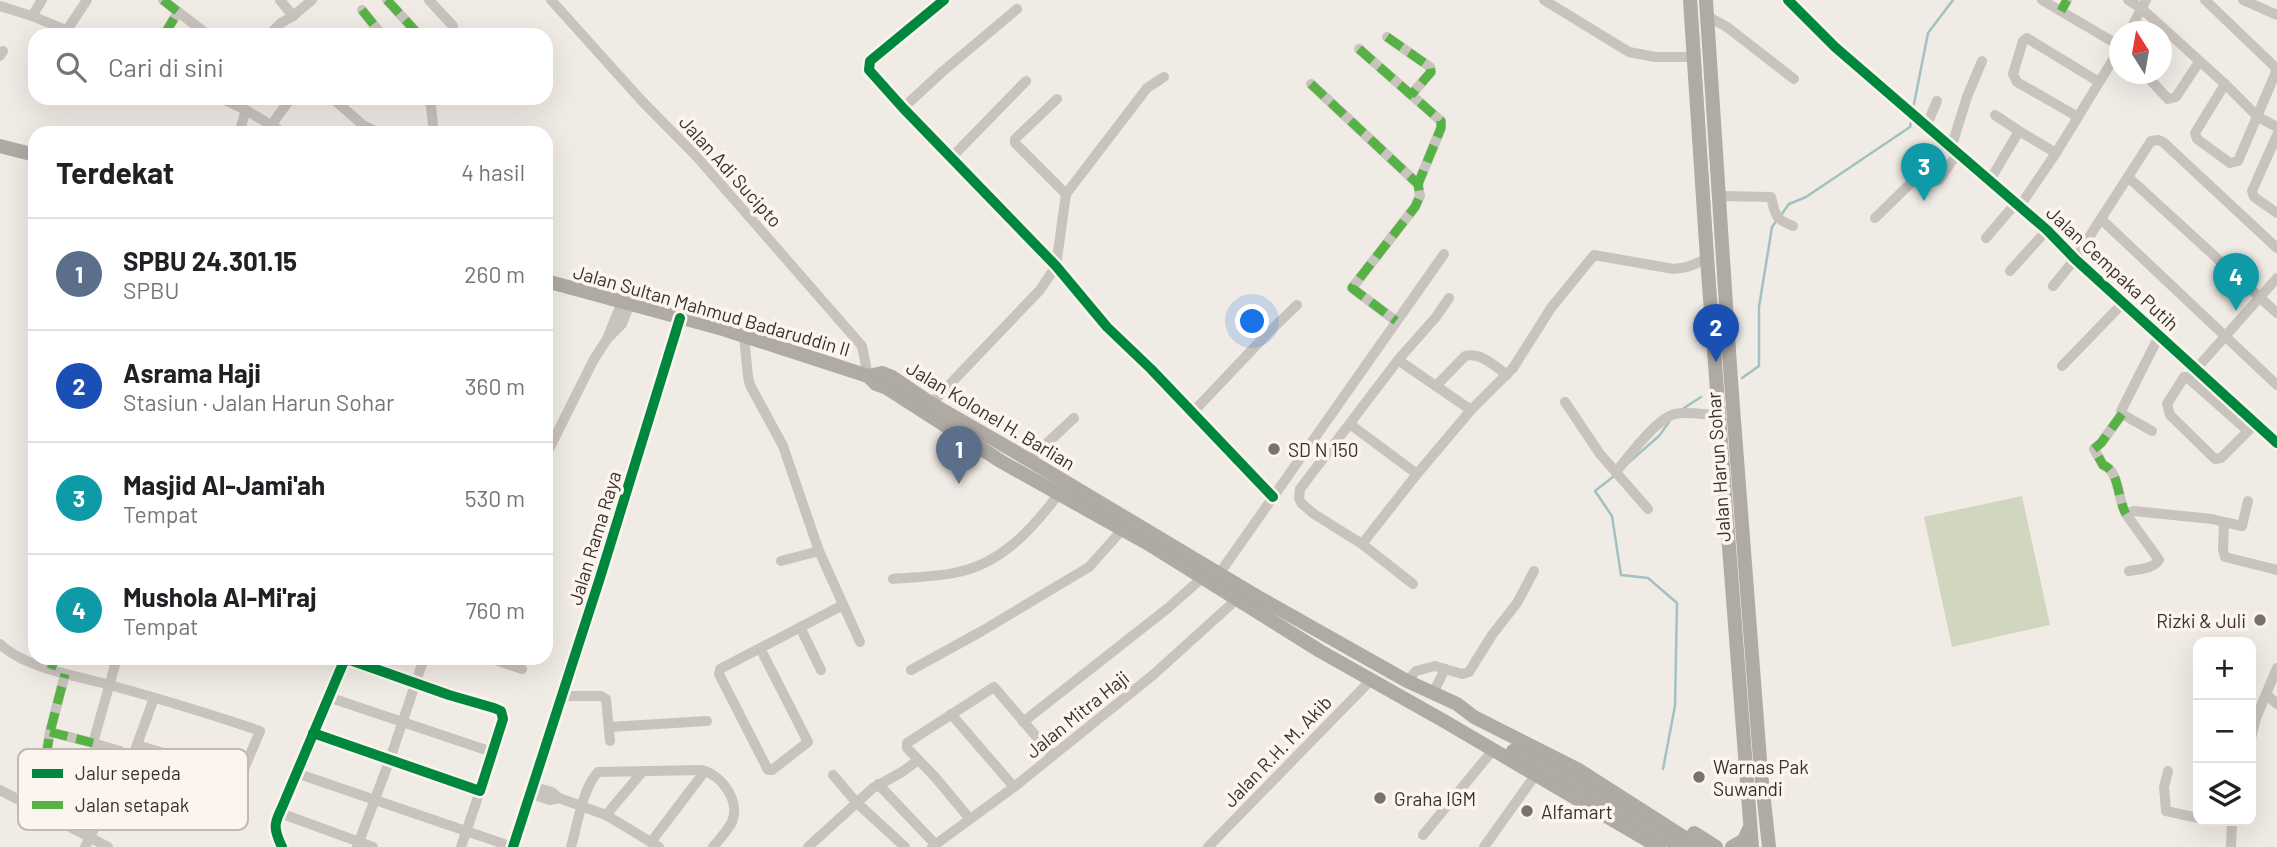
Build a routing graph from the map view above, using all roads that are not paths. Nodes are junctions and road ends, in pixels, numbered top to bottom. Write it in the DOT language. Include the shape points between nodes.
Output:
graph roads {
  1 [pos="42,0"];
  2 [pos="87,0"];
  3 [pos="163,0"];
  4 [pos="280,0"];
  5 [pos="312,0"];
  6 [pos="387,0"];
  7 [pos="429,0"];
  8 [pos="551,0"];
  9 [pos="944,0"];
  10 [pos="1544,0"];
  11 [pos="1690,0"];
  12 [pos="1706,0"];
  13 [pos="1788,0"];
  14 [pos="2042,0"];
  15 [pos="2067,0"];
  16 [pos="2129,0"];
  17 [pos="2206,0"];
  18 [pos="2243,0"];
  19 [pos="2144,4"];
  20 [pos="0,6"];
  21 [pos="1017,9"];
  22 [pos="362,10"];
  23 [pos="2062,11"];
  24 [pos="178,12"];
  25 [pos="2277,15"];
  26 [pos="32,16"];
  27 [pos="293,16"];
  28 [pos="1707,16"];
  29 [pos="2135,21"];
  30 [pos="62,28"];
  31 [pos="68,28"];
  32 [pos="168,28"];
  33 [pos="199,28"];
  34 [pos="276,28"];
  35 [pos="376,28"];
  36 [pos="413,28"];
  37 [pos="453,28"];
  38 [pos="1387,37"];
  39 [pos="2109,41"];
  40 [pos="1359,49"];
  41 [pos="1692,57"];
  42 [pos="1982,61"];
  43 [pos="2199,62"];
  44 [pos="2109,64"];
  45 [pos="1164,77"];
  46 [pos="1794,79"];
  47 [pos="1026,80"];
  48 [pos="2099,82"];
  49 [pos="2154,84"];
  50 [pos="2225,84"];
  51 [pos="1311,85"];
  52 [pos="1411,95"];
  53 [pos="1057,99"];
  54 [pos="1937,101"];
  55 [pos="235,105"];
  56 [pos="286,105"];
  57 [pos="340,105"];
  58 [pos="431,105"];
  59 [pos="903,108"];
  60 [pos="246,110"];
  61 [pos="1995,115"];
  62 [pos="2078,117"];
  63 [pos="2258,117"];
  64 [pos="272,124"];
  65 [pos="1923,124"];
  66 [pos="241,126"];
  67 [pos="275,126"];
  68 [pos="365,126"];
  69 [pos="433,126"];
  70 [pos="2277,127"];
  71 [pos="2019,131"];
  72 [pos="2277,135"];
  73 [pos="0,146"];
  74 [pos="1954,151"];
  75 [pos="28,153"];
  76 [pos="2056,153"];
  77 [pos="951,158"];
  78 [pos="2128,177"];
  79 [pos="1989,182"];
  80 [pos="1418,184"];
  81 [pos="1066,194"];
  82 [pos="1720,196"];
  83 [pos="2018,204"];
  84 [pos="2277,213"];
  85 [pos="1875,218"];
  86 [pos="2101,219"];
  87 [pos="1793,226"];
  88 [pos="2048,230"];
  89 [pos="1986,238"];
  90 [pos="2277,248"];
  91 [pos="1444,254"];
  92 [pos="1707,259"];
  93 [pos="2076,259"];
  94 [pos="1056,266"];
  95 [pos="2010,271"];
  96 [pos="2277,278"];
  97 [pos="553,283"];
  98 [pos="2053,286"];
  99 [pos="2259,296"];
  100 [pos="1449,298"];
  101 [pos="626,303"];
  102 [pos="2123,303"];
  103 [pos="1297,305"];
  104 [pos="2277,313"];
  105 [pos="680,318"];
  106 [pos="1396,321"];
  107 [pos="744,336"];
  108 [pos="2160,336"];
  109 [pos="2224,336"];
  110 [pos="1398,360"];
  111 [pos="2062,366"];
  112 [pos="2196,369"];
  113 [pos="1507,375"];
  114 [pos="868,376"];
  115 [pos="2277,385"];
  116 [pos="1436,386"];
  117 [pos="1565,402"];
  118 [pos="927,408"];
  119 [pos="1471,410"];
  120 [pos="1193,412"];
  121 [pos="2122,413"];
  122 [pos="1719,415"];
  123 [pos="1074,418"];
  124 [pos="1351,425"];
  125 [pos="2251,427"];
  126 [pos="961,428"];
  127 [pos="2152,431"];
  128 [pos="553,441"];
  129 [pos="2277,443"];
  130 [pos="1029,460"];
  131 [pos="1617,473"];
  132 [pos="1731,473"];
  133 [pos="1417,474"];
  134 [pos="1058,495"];
  135 [pos="1273,497"];
  136 [pos="2248,501"];
  137 [pos="1648,509"];
  138 [pos="2126,514"];
  139 [pos="2224,522"];
  140 [pos="1122,530"];
  141 [pos="1362,544"];
  142 [pos="819,551"];
  143 [pos="781,561"];
  144 [pos="2277,570"];
  145 [pos="1534,571"];
  146 [pos="2129,571"];
  147 [pos="1219,574"];
  148 [pos="1202,578"];
  149 [pos="893,579"];
  150 [pos="1413,584"];
  151 [pos="1237,599"];
  152 [pos="842,605"];
  153 [pos="800,627"];
  154 [pos="860,642"];
  155 [pos="0,644"];
  156 [pos="761,648"];
  157 [pos="28,658"];
  158 [pos="55,665"];
  159 [pos="115,665"];
  160 [pos="342,665"];
  161 [pos="362,665"];
  162 [pos="422,665"];
  163 [pos="510,665"];
  164 [pos="2277,668"];
  165 [pos="522,669"];
  166 [pos="1445,669"];
  167 [pos="821,670"];
  168 [pos="911,670"];
  169 [pos="65,674"];
  170 [pos="1371,680"];
  171 [pos="1407,681"];
  172 [pos="415,684"];
  173 [pos="109,685"];
  174 [pos="1433,693"];
  175 [pos="2266,694"];
  176 [pos="560,696"];
  177 [pos="328,697"];
  178 [pos="154,698"];
  179 [pos="2277,704"];
  180 [pos="951,714"];
  181 [pos="402,721"];
  182 [pos="707,721"];
  183 [pos="1446,721"];
  184 [pos="1023,722"];
  185 [pos="2256,723"];
  186 [pos="609,727"];
  187 [pos="50,732"];
  188 [pos="313,733"];
  189 [pos="610,741"];
  190 [pos="93,743"];
  191 [pos="136,745"];
  192 [pos="48,749"];
  193 [pos="113,749"];
  194 [pos="135,749"];
  195 [pos="149,749"];
  196 [pos="1493,750"];
  197 [pos="492,752"];
  198 [pos="1053,756"];
  199 [pos="390,759"];
  200 [pos="248,760"];
  201 [pos="918,760"];
  202 [pos="643,771"];
  203 [pos="705,771"];
  204 [pos="2168,771"];
  205 [pos="296,773"];
  206 [pos="1536,774"];
  207 [pos="833,775"];
  208 [pos="878,784"];
  209 [pos="1014,786"];
  210 [pos="0,790"];
  211 [pos="533,790"];
  212 [pos="480,791"];
  213 [pos="18,800"];
  214 [pos="373,800"];
  215 [pos="856,802"];
  216 [pos="582,805"];
  217 [pos="280,813"];
  218 [pos="607,815"];
  219 [pos="2193,817"];
  220 [pos="970,818"];
  221 [pos="2229,826"];
  222 [pos="1749,829"];
  223 [pos="71,830"];
  224 [pos="467,831"];
  225 [pos="1423,835"];
  226 [pos="88,842"];
  227 [pos="358,844"];
  228 [pos="1770,844"];
  229 [pos="655,845"];
  230 [pos="933,846"];
  231 [pos="1708,846"];
  232 [pos="108,847"];
  233 [pos="282,847"];
  234 [pos="373,847"];
  235 [pos="461,847"];
  236 [pos="513,847"];
  237 [pos="571,847"];
  238 [pos="713,847"];
  239 [pos="808,847"];
  240 [pos="905,847"];
  241 [pos="1208,847"];
  242 [pos="1484,847"];
  243 [pos="1659,847"];
  244 [pos="1681,847"];
  245 [pos="1732,847"];
  246 [pos="1752,847"];
  247 [pos="2231,847"];
  1 -- 26 [label="street"];
  2 -- 31 [label="street"];
  3 -- 24 [label="street"];
  4 -- 27 [label="street"];
  5 -- 27 [label="street"];
  6 -- 36 [label="street"];
  7 -- 37 [label="street"];
  8 -- 114 [label="street, Jalan Adi Sucipto" via="697,157 862,346"];
  9 -- 59 [label="street" via="868,65"];
  10 -- 41 [label="street" via="1629,52"];
  11 -- 41 [label="highway, Jalan Harun Sohar"];
  12 -- 28 [label="highway, Jalan Harun Sohar"];
  13 -- 65 [label="street, Jalan Cempaka Putih"];
  14 -- 23 [label="street"];
  15 -- 23 [label="street"];
  16 -- 19 [label="street"];
  17 -- 63 [label="street" via="2275,67 2276,76"];
  18 -- 25 [label="street"];
  19 -- 29 [label="street"];
  19 -- 43 [label="street"];
  20 -- 26 [label="street"];
  21 -- 59 [label="street"];
  22 -- 35 [label="street"];
  23 -- 39 [label="street"];
  24 -- 32 [label="street"];
  24 -- 33 [label="street"];
  26 -- 30 [label="street"];
  27 -- 34 [label="street"];
  28 -- 46 [label="street"];
  28 -- 82 [label="highway, Jalan Harun Sohar"];
  38 -- 52 [label="street" via="1430,67"];
  40 -- 52 [label="street"];
  41 -- 92 [label="highway, Jalan Harun Sohar"];
  42 -- 74 [label="street" via="1967,97"];
  43 -- 49 [label="street" via="2172,99"];
  43 -- 50 [label="street"];
  44 -- 48 [label="street"];
  45 -- 81 [label="street" via="1146,88"];
  47 -- 77 [label="street"];
  48 -- 62 [label="street"];
  48 -- 62 [label="street" via="2027,38 2023,41 2013,74 2017,82"];
  50 -- 63 [label="street"];
  50 -- 63 [label="street" via="2195,133 2197,139 2234,163"];
  51 -- 80 [label="street"];
  52 -- 80 [label="street" via="1442,125"];
  53 -- 81 [label="street" via="1015,143"];
  54 -- 65 [label="street"];
  55 -- 60 [label="street"];
  56 -- 64 [label="street"];
  57 -- 68 [label="street"];
  58 -- 69 [label="street"];
  59 -- 77 [label="street"];
  60 -- 64 [label="street"];
  60 -- 66 [label="street"];
  61 -- 71 [label="street"];
  62 -- 76 [label="street"];
  63 -- 70 [label="street"];
  64 -- 67 [label="street"];
  65 -- 74 [label="street, Jalan Cempaka Putih"];
  71 -- 76 [label="street"];
  71 -- 79 [label="street"];
  72 -- 84 [label="street" via="2252,191"];
  73 -- 75 [label="highway"];
  74 -- 79 [label="street, Jalan Cempaka Putih"];
  74 -- 85 [label="street" via="1939,180 1916,177"];
  76 -- 83 [label="street"];
  77 -- 94 [label="street"];
  78 -- 86 [label="street"];
  78 -- 90 [label="street" via="2151,141 2163,142"];
  78 -- 99 [label="street"];
  79 -- 83 [label="street, Jalan Cempaka Putih"];
  80 -- 106 [label="street" via="1420,196 1415,207 1352,288"];
  81 -- 94 [label="street"];
  82 -- 87 [label="street" via="1771,197 1778,219"];
  82 -- 132 [label="highway, Jalan Harun Sohar"];
  83 -- 88 [label="street, Jalan Cempaka Putih"];
  83 -- 89 [label="street"];
  86 -- 93 [label="street"];
  86 -- 109 [label="street"];
  88 -- 93 [label="street, Jalan Cempaka Putih"];
  88 -- 95 [label="street"];
  91 -- 106 [label="street"];
  92 -- 113 [label="street" via="1674,269 1594,255 1551,308"];
  92 -- 122 [label="highway, Jalan Harun Sohar"];
  93 -- 98 [label="street"];
  93 -- 102 [label="street, Jalan Cempaka Putih"];
  94 -- 118 [label="street" via="1040,290"];
  94 -- 120 [label="street" via="1107,327"];
  96 -- 99 [label="street"];
  97 -- 101 [label="highway, Jalan Sultan Mahmud Badaruddin II"];
  99 -- 104 [label="street"];
  99 -- 109 [label="street"];
  100 -- 110 [label="street"];
  101 -- 105 [label="highway, Jalan Sultan Mahmud Badaruddin II"];
  101 -- 128 [label="street" via="622,324 593,360"];
  102 -- 108 [label="street, Jalan Cempaka Putih"];
  102 -- 111 [label="street"];
  103 -- 120 [label="street"];
  105 -- 107 [label="highway, Jalan Sultan Mahmud Badaruddin II"];
  105 -- 176 [label="street, Jalan Rama Raya"];
  106 -- 135 [label="street"];
  107 -- 114 [label="highway, Jalan Sultan Mahmud Badaruddin II"];
  107 -- 142 [label="street" via="748,377 787,457"];
  108 -- 112 [label="street, Jalan Cempaka Putih"];
  108 -- 121 [label="street"];
  109 -- 112 [label="street"];
  109 -- 115 [label="street"];
  110 -- 116 [label="street"];
  110 -- 124 [label="street"];
  112 -- 125 [label="street, Jalan Cempaka Putih"];
  113 -- 116 [label="street" via="1471,355"];
  113 -- 119 [label="street"];
  114 -- 118 [label="highway, Jalan Kolonel H. Barlian" via="882,373 892,377"];
  116 -- 119 [label="street"];
  117 -- 131 [label="street"];
  118 -- 126 [label="highway, Jalan Kolonel H. Barlian"];
  119 -- 133 [label="street"];
  120 -- 135 [label="street"];
  121 -- 127 [label="street"];
  121 -- 138 [label="street" via="2094,449 2113,474"];
  122 -- 131 [label="street" via="1675,414 1636,446"];
  122 -- 132 [label="highway, Jalan Harun Sohar"];
  123 -- 130 [label="street"];
  124 -- 133 [label="street"];
  124 -- 141 [label="street" via="1300,489 1299,498 1314,514"];
  125 -- 125 [label="street" via="2187,377 2167,404 2170,415 2215,459"];
  125 -- 129 [label="street, Jalan Cempaka Putih"];
  126 -- 130 [label="highway, Jalan Kolonel H. Barlian"];
  126 -- 134 [label="highway, Jalan Kolonel H. Barlian"];
  130 -- 147 [label="highway, Jalan Kolonel H. Barlian"];
  131 -- 137 [label="street"];
  132 -- 222 [label="highway, Jalan Harun Sohar"];
  132 -- 228 [label="highway, Jalan Harun Sohar"];
  133 -- 141 [label="street"];
  134 -- 140 [label="highway, Jalan Kolonel H. Barlian"];
  134 -- 149 [label="street" via="1028,531 990,561 961,572"];
  135 -- 147 [label="street"];
  136 -- 139 [label="street" via="2242,526"];
  138 -- 139 [label="street" via="2134,511"];
  138 -- 146 [label="street" via="2159,560"];
  139 -- 144 [label="street" via="2225,556"];
  140 -- 148 [label="highway, Jalan Kolonel H. Barlian"];
  140 -- 168 [label="street" via="1089,567"];
  141 -- 150 [label="street"];
  142 -- 143 [label="street"];
  142 -- 152 [label="street"];
  145 -- 166 [label="street" via="1469,672"];
  147 -- 171 [label="highway, Jalan Kolonel H. Barlian"];
  148 -- 151 [label="highway, Jalan Kolonel H. Barlian"];
  148 -- 184 [label="street"];
  151 -- 170 [label="highway, Jalan Kolonel H. Barlian"];
  151 -- 198 [label="street, Jalan Mitra Haji"];
  152 -- 153 [label="street"];
  152 -- 154 [label="street"];
  153 -- 156 [label="street"];
  153 -- 167 [label="street"];
  155 -- 157 [label="street" via="15,656"];
  156 -- 156 [label="street" via="720,669 719,674 768,770 772,770 808,742"];
  158 -- 169 [label="street"];
  159 -- 173 [label="street"];
  160 -- 177 [label="street"];
  161 -- 172 [label="street"];
  162 -- 172 [label="street"];
  163 -- 165 [label="street"];
  164 -- 175 [label="street"];
  166 -- 171 [label="street" via="1419,669"];
  166 -- 174 [label="street"];
  169 -- 173 [label="street"];
  169 -- 187 [label="street"];
  170 -- 183 [label="highway, Jalan Kolonel H. Barlian"];
  170 -- 241 [label="street, Jalan R.H. M. Akib"];
  171 -- 174 [label="highway, Jalan Kolonel H. Barlian"];
  172 -- 181 [label="street"];
  172 -- 197 [label="street" via="501,711 503,719"];
  173 -- 178 [label="street"];
  173 -- 190 [label="street"];
  174 -- 231 [label="highway, Jalan Kolonel H. Barlian" via="1558,748"];
  175 -- 179 [label="street"];
  175 -- 185 [label="street"];
  176 -- 186 [label="street" via="606,699"];
  176 -- 211 [label="street, Jalan Rama Raya"];
  177 -- 181 [label="street"];
  177 -- 188 [label="street"];
  178 -- 191 [label="street"];
  178 -- 200 [label="street" via="260,731"];
  180 -- 184 [label="street" via="994,687"];
  180 -- 201 [label="street" via="907,743"];
  180 -- 209 [label="street"];
  181 -- 197 [label="street"];
  181 -- 199 [label="street"];
  182 -- 186 [label="street"];
  183 -- 196 [label="highway"];
  183 -- 244 [label="highway" via="1545,767"];
  184 -- 198 [label="street"];
  186 -- 189 [label="street"];
  187 -- 190 [label="street"];
  187 -- 192 [label="street"];
  188 -- 199 [label="street"];
  188 -- 205 [label="street"];
  190 -- 193 [label="street"];
  191 -- 194 [label="street"];
  191 -- 195 [label="street"];
  196 -- 206 [label="highway"];
  196 -- 225 [label="street"];
  197 -- 212 [label="street"];
  198 -- 209 [label="street, Jalan Mitra Haji"];
  199 -- 212 [label="street"];
  199 -- 214 [label="street"];
  201 -- 208 [label="street"];
  201 -- 220 [label="street"];
  202 -- 203 [label="street"];
  202 -- 216 [label="street" via="598,772"];
  202 -- 218 [label="street"];
  203 -- 229 [label="street"];
  203 -- 238 [label="street" via="723,782 734,809 731,823"];
  204 -- 219 [label="street" via="2166,811"];
  205 -- 214 [label="street"];
  205 -- 217 [label="street"];
  206 -- 242 [label="street"];
  206 -- 243 [label="highway"];
  207 -- 215 [label="street"];
  208 -- 215 [label="street"];
  208 -- 230 [label="street"];
  209 -- 220 [label="street, Jalan Mitra Haji"];
  210 -- 213 [label="street"];
  211 -- 216 [label="street" via="552,792"];
  211 -- 236 [label="street, Jalan Rama Raya"];
  212 -- 224 [label="street"];
  214 -- 224 [label="street"];
  214 -- 227 [label="street"];
  215 -- 239 [label="street"];
  215 -- 240 [label="street"];
  216 -- 218 [label="street"];
  216 -- 237 [label="street"];
  217 -- 227 [label="street"];
  217 -- 233 [label="street" via="274,827"];
  218 -- 229 [label="street"];
  220 -- 230 [label="street, Jalan Mitra Haji"];
  221 -- 247 [label="street"];
  222 -- 245 [label="highway" via="1744,840"];
  222 -- 246 [label="highway, Jalan Harun Sohar"];
  223 -- 226 [label="street"];
  224 -- 235 [label="street"];
  224 -- 236 [label="street"];
  226 -- 232 [label="street"];
  227 -- 234 [label="street"];
}
